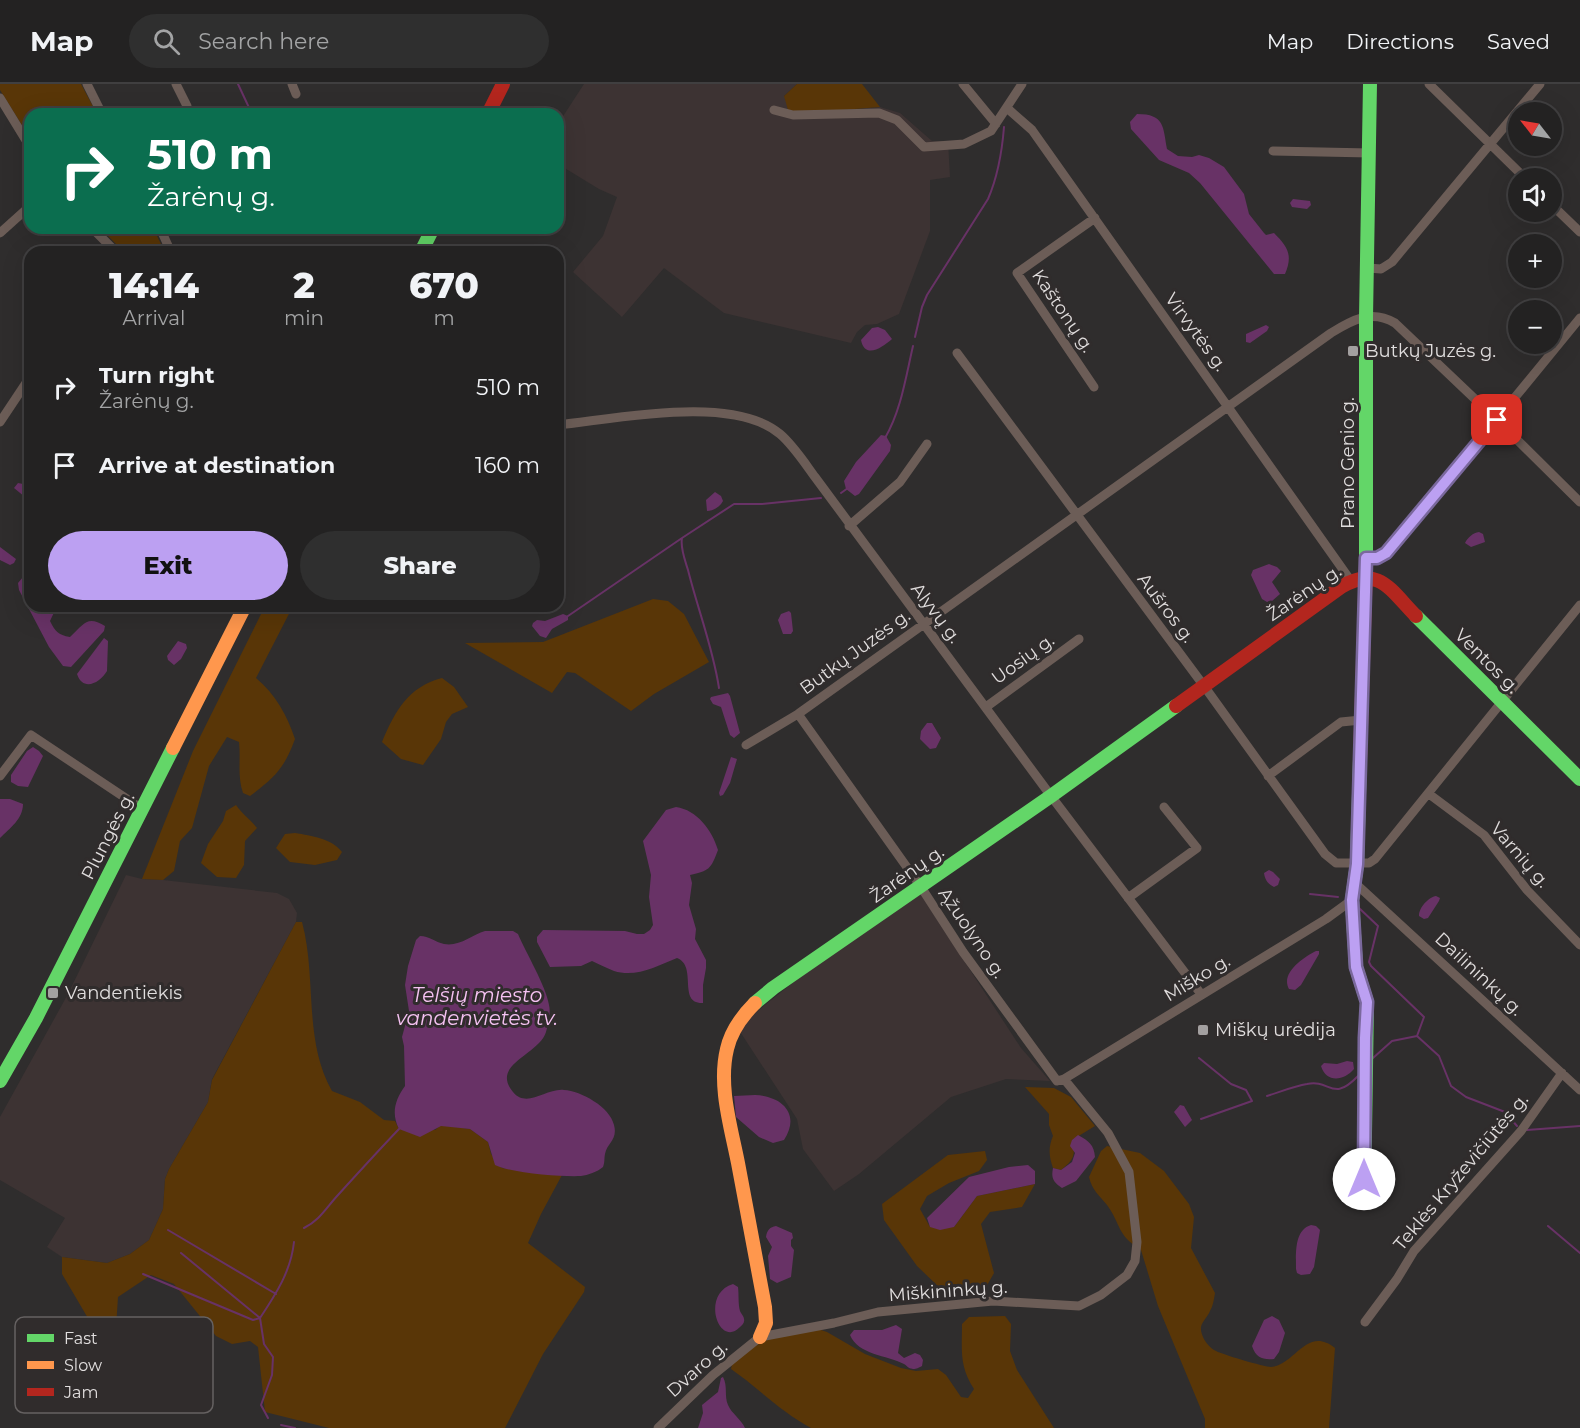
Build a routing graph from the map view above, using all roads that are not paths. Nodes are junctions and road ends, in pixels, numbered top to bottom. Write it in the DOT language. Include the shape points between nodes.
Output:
graph roads {
  1 [pos="87,84"];
  2 [pos="176,84"];
  3 [pos="292,84"];
  4 [pos="503,84"];
  5 [pos="963,84"];
  6 [pos="1022,84"];
  7 [pos="1370,84"];
  8 [pos="1429,84"];
  9 [pos="1540,84"];
  10 [pos="296,94"];
  11 [pos="0,98"];
  12 [pos="187,106"];
  13 [pos="99,108"];
  14 [pos="491,108"];
  15 [pos="1007,108"];
  16 [pos="774,110"];
  17 [pos="996,124"];
  18 [pos="24,137"];
  19 [pos="1490,145"];
  20 [pos="1274,151"];
  21 [pos="1370,153"];
  22 [pos="1514,168"];
  23 [pos="24,211"];
  24 [pos="1562,215"];
  25 [pos="1095,218"];
  26 [pos="1580,232"];
  27 [pos="0,233"];
  28 [pos="98,234"];
  29 [pos="110,246"];
  30 [pos="1368,268"];
  31 [pos="1366,317"];
  32 [pos="1580,318"];
  33 [pos="957,353"];
  34 [pos="24,386"];
  35 [pos="1094,387"];
  36 [pos="1228,405"];
  37 [pos="1497,420"];
  38 [pos="0,422"];
  39 [pos="564,424"];
  40 [pos="927,444"];
  41 [pos="1580,502"];
  42 [pos="1075,514"];
  43 [pos="849,526"];
  44 [pos="1366,558"];
  45 [pos="1366,577"];
  46 [pos="1351,581"];
  47 [pos="1580,605"];
  48 [pos="242,612"];
  49 [pos="923,623"];
  50 [pos="1079,639"];
  51 [pos="1203,686"];
  52 [pos="1502,701"];
  53 [pos="986,707"];
  54 [pos="798,714"];
  55 [pos="1361,720"];
  56 [pos="746,746"];
  57 [pos="0,776"];
  58 [pos="1268,776"];
  59 [pos="1580,779"];
  60 [pos="1429,795"];
  61 [pos="1051,796"];
  62 [pos="1164,807"];
  63 [pos="142,808"];
  64 [pos="1357,864"];
  65 [pos="1355,883"];
  66 [pos="921,887"];
  67 [pos="1128,898"];
  68 [pos="1352,900"];
  69 [pos="1580,945"];
  70 [pos="1201,994"];
  71 [pos="1562,1073"];
  72 [pos="0,1080"];
  73 [pos="1060,1080"];
  74 [pos="1580,1090"];
  75 [pos="1364,1200"];
  76 [pos="1365,1322"];
  77 [pos="760,1337"];
  78 [pos="658,1428"];
  1 -- 13 [label="street"];
  2 -- 12 [label="street"];
  3 -- 10 [label="street"];
  4 -- 14 [label="street"];
  5 -- 17 [label="street"];
  6 -- 15 [label="street"];
  7 -- 21 [label="street, Prano Genio g."];
  8 -- 19 [label="street"];
  9 -- 19 [label="street"];
  11 -- 18 [label="street"];
  15 -- 17 [label="street"];
  15 -- 25 [label="street, Virvytės g." via="1032,130"];
  16 -- 17 [label="street" via="793,115 879,113 897,120 924,147 964,144 991,131"];
  19 -- 22 [label="street"];
  19 -- 30 [label="street" via="1392,262 1381,269"];
  20 -- 21 [label="street"];
  21 -- 30 [label="street, Prano Genio g."];
  23 -- 27 [label="street"];
  24 -- 26 [label="street"];
  25 -- 35 [label="street, Kaštonų g." via="1017,273"];
  25 -- 36 [label="street, Virvytės g."];
  28 -- 29 [label="street"];
  30 -- 31 [label="street, Prano Genio g."];
  31 -- 36 [label="street, Butkų Juzės g." via="1331,333"];
  31 -- 37 [label="street" via="1381,316 1395,323"];
  31 -- 44 [label="street, Prano Genio g."];
  32 -- 37 [label="street"];
  33 -- 42 [label="street, Aušros g."];
  34 -- 38 [label="street"];
  36 -- 42 [label="street, Butkų Juzės g."];
  36 -- 46 [label="street, Virvytės g."];
  37 -- 41 [label="street"];
  37 -- 44 [label="street" via="1386,553"];
  39 -- 43 [label="street, Alyvų g." via="700,411 741,415 780,434"];
  40 -- 43 [label="street" via="895,487"];
  42 -- 49 [label="street, Butkų Juzės g."];
  42 -- 51 [label="street, Aušros g."];
  43 -- 49 [label="street, Alyvų g."];
  44 -- 45 [label="street, Prano Genio g."];
  45 -- 46 [label="street, Žarėnų g."];
  45 -- 52 [label="street, Ventos g." via="1377,578 1389,588"];
  45 -- 55 [label="street, Prano Genio g."];
  46 -- 51 [label="street, Žarėnų g."];
  47 -- 52 [label="street"];
  48 -- 63 [label="street, Plungės g."];
  49 -- 53 [label="street, Alyvų g."];
  49 -- 54 [label="street, Butkų Juzės g."];
  50 -- 53 [label="street, Uosių g."];
  51 -- 58 [label="street, Aušros g."];
  51 -- 61 [label="street, Žarėnų g."];
  52 -- 59 [label="street, Ventos g."];
  52 -- 60 [label="street"];
  53 -- 61 [label="street, Alyvų g."];
  54 -- 56 [label="street, Butkų Juzės g."];
  54 -- 66 [label="street, Ąžuolyno g."];
  55 -- 58 [label="street" via="1341,722"];
  55 -- 64 [label="street, Prano Genio g."];
  57 -- 63 [label="street" via="31,735"];
  58 -- 64 [label="street, Aušros g." via="1330,860"];
  60 -- 64 [label="street" via="1375,860"];
  60 -- 69 [label="street, Varnių g." via="1484,836 1527,890"];
  61 -- 66 [label="street, Žarėnų g."];
  61 -- 67 [label="street, Alyvų g."];
  62 -- 67 [label="street" via="1197,848"];
  63 -- 72 [label="street, Plungės g." via="36,1018"];
  64 -- 65 [label="street, Prano Genio g."];
  65 -- 68 [label="street, Prano Genio g."];
  65 -- 71 [label="street, Dailininkų g."];
  66 -- 73 [label="street, Ąžuolyno g." via="963,952"];
  66 -- 77 [label="street, Žarėnų g." via="759,999 740,1019 726,1050 731,1124 765,1307 766,1323"];
  67 -- 70 [label="street, Alyvų g."];
  68 -- 70 [label="street, Miško g." via="1326,920"];
  68 -- 75 [label="street, Prano Genio g." via="1356,967 1367,1002"];
  70 -- 73 [label="street, Miško g."];
  71 -- 74 [label="street, Dailininkų g."];
  71 -- 76 [label="street, Teklės Kryževičiūtės g." via="1521,1131 1414,1251"];
  73 -- 77 [label="street, Miškininkų g." via="1108,1133 1129,1172 1137,1242 1135,1261 1127,1275 1079,1306 993,1301 878,1312"];
  77 -- 78 [label="street, Dvaro g." via="712,1375"];
}
